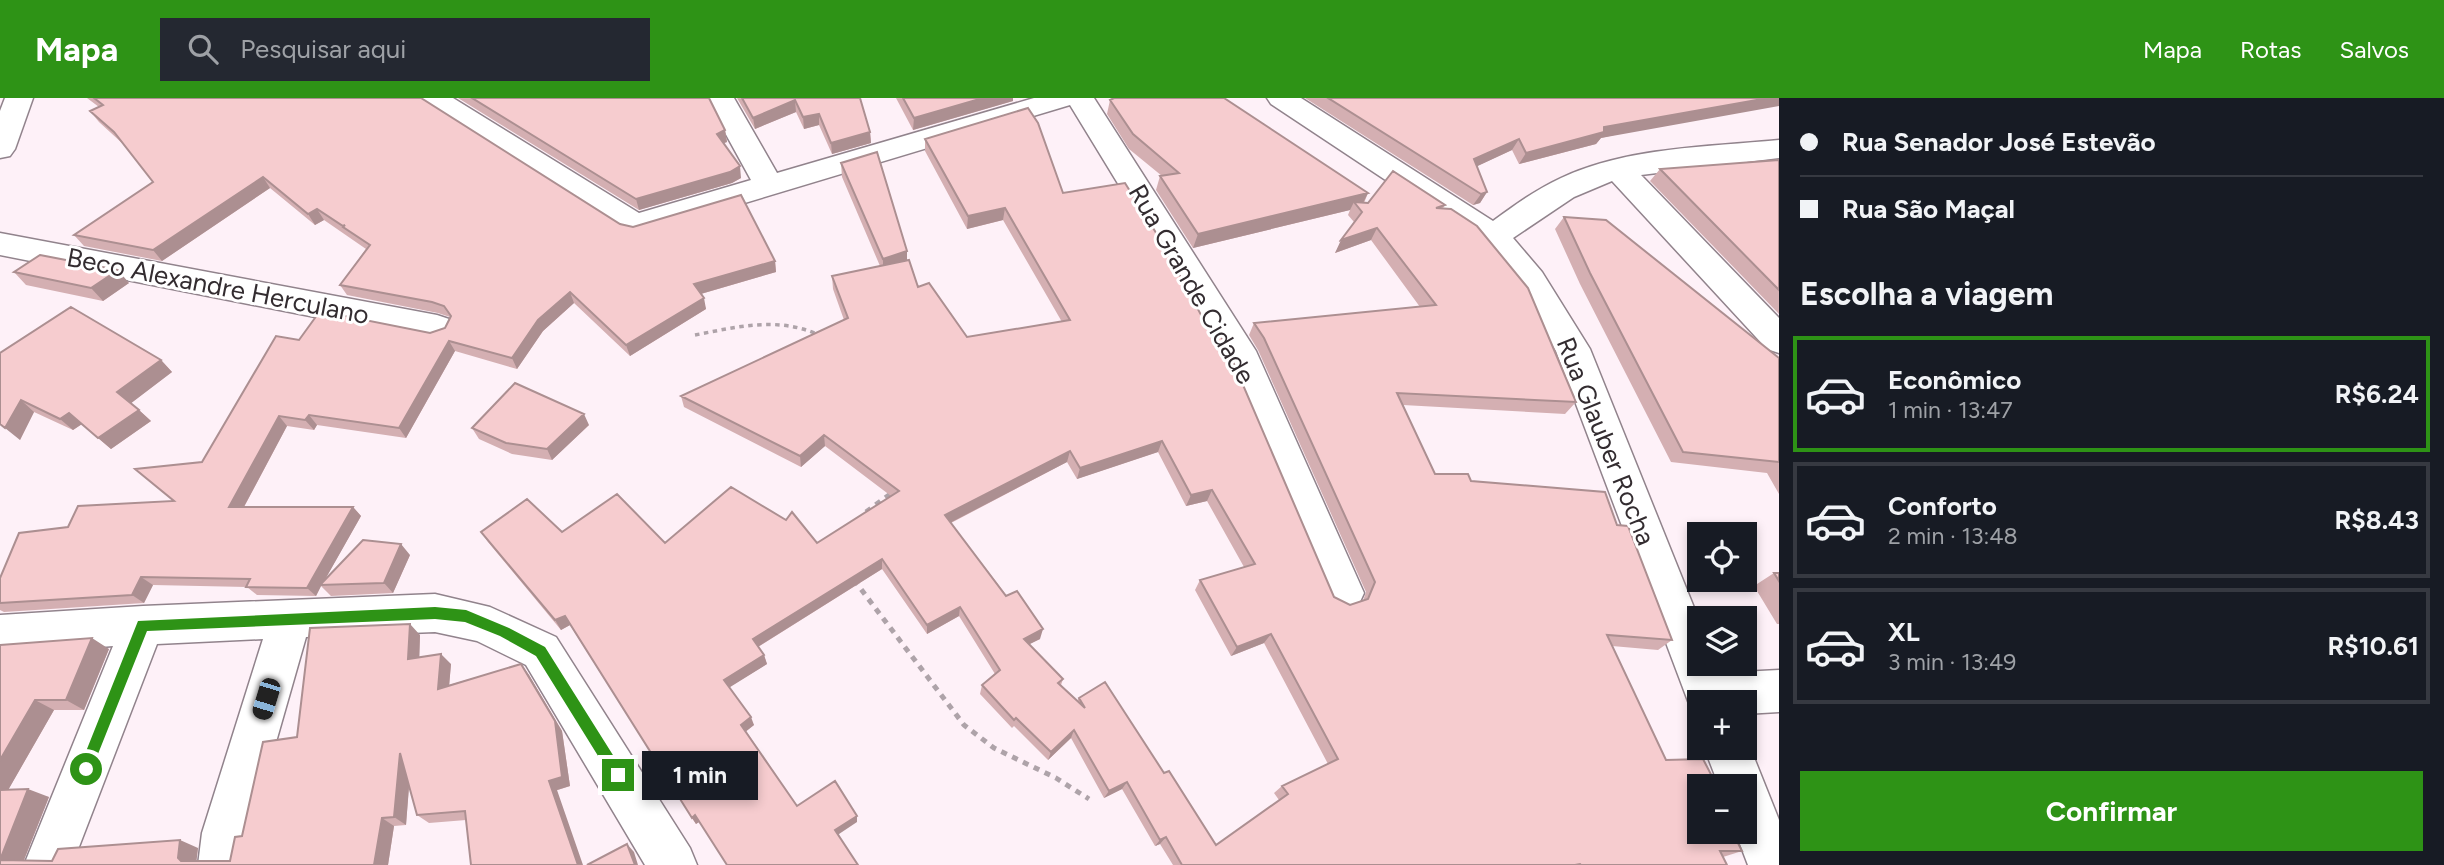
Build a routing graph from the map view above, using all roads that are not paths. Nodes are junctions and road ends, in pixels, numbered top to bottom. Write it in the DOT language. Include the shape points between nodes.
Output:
graph roads {
  1 [pos="19,98"];
  2 [pos="433,98"];
  3 [pos="720,98"];
  4 [pos="1065,98"];
  5 [pos="1080,98"];
  6 [pos="1281,98"];
  7 [pos="0,149"];
  8 [pos="1779,149"];
  9 [pos="1619,170"];
  10 [pos="770,187"];
  11 [pos="1493,236"];
  12 [pos="0,244"];
  13 [pos="437,328"];
  14 [pos="1779,340"];
  15 [pos="1342,593"];
  16 [pos="290,619"];
  17 [pos="143,625"];
  18 [pos="0,635"];
  19 [pos="1706,690"];
  20 [pos="1779,691"];
  21 [pos="1757,693"];
  22 [pos="1757,825"];
  23 [pos="48,865"];
  24 [pos="222,865"];
  25 [pos="673,865"];
  26 [pos="1772,865"];
  1 -- 7 [label="main road"];
  2 -- 10 [label="main road" via="635,225"];
  3 -- 10 [label="main road"];
  4 -- 10 [label="main road"];
  5 -- 15 [label="main road, Rua Grande Cidade" via="1238,351"];
  6 -- 11 [label="main road, Rua Glauber Rocha"];
  8 -- 9 [label="main road"];
  9 -- 11 [label="main road" via="1577,182"];
  9 -- 14 [label="main road"];
  11 -- 19 [label="main road, Rua Glauber Rocha" via="1530,280 1573,349"];
  12 -- 13 [label="main road, Beco Alexandre Herculano"];
  16 -- 17 [label="main road"];
  16 -- 24 [label="main road" via="226,833"];
  16 -- 25 [label="main road" via="435,613 466,616 541,652"];
  17 -- 18 [label="main road"];
  17 -- 23 [label="main road"];
  20 -- 21 [label="main road"];
  22 -- 26 [label="main road"];
}
